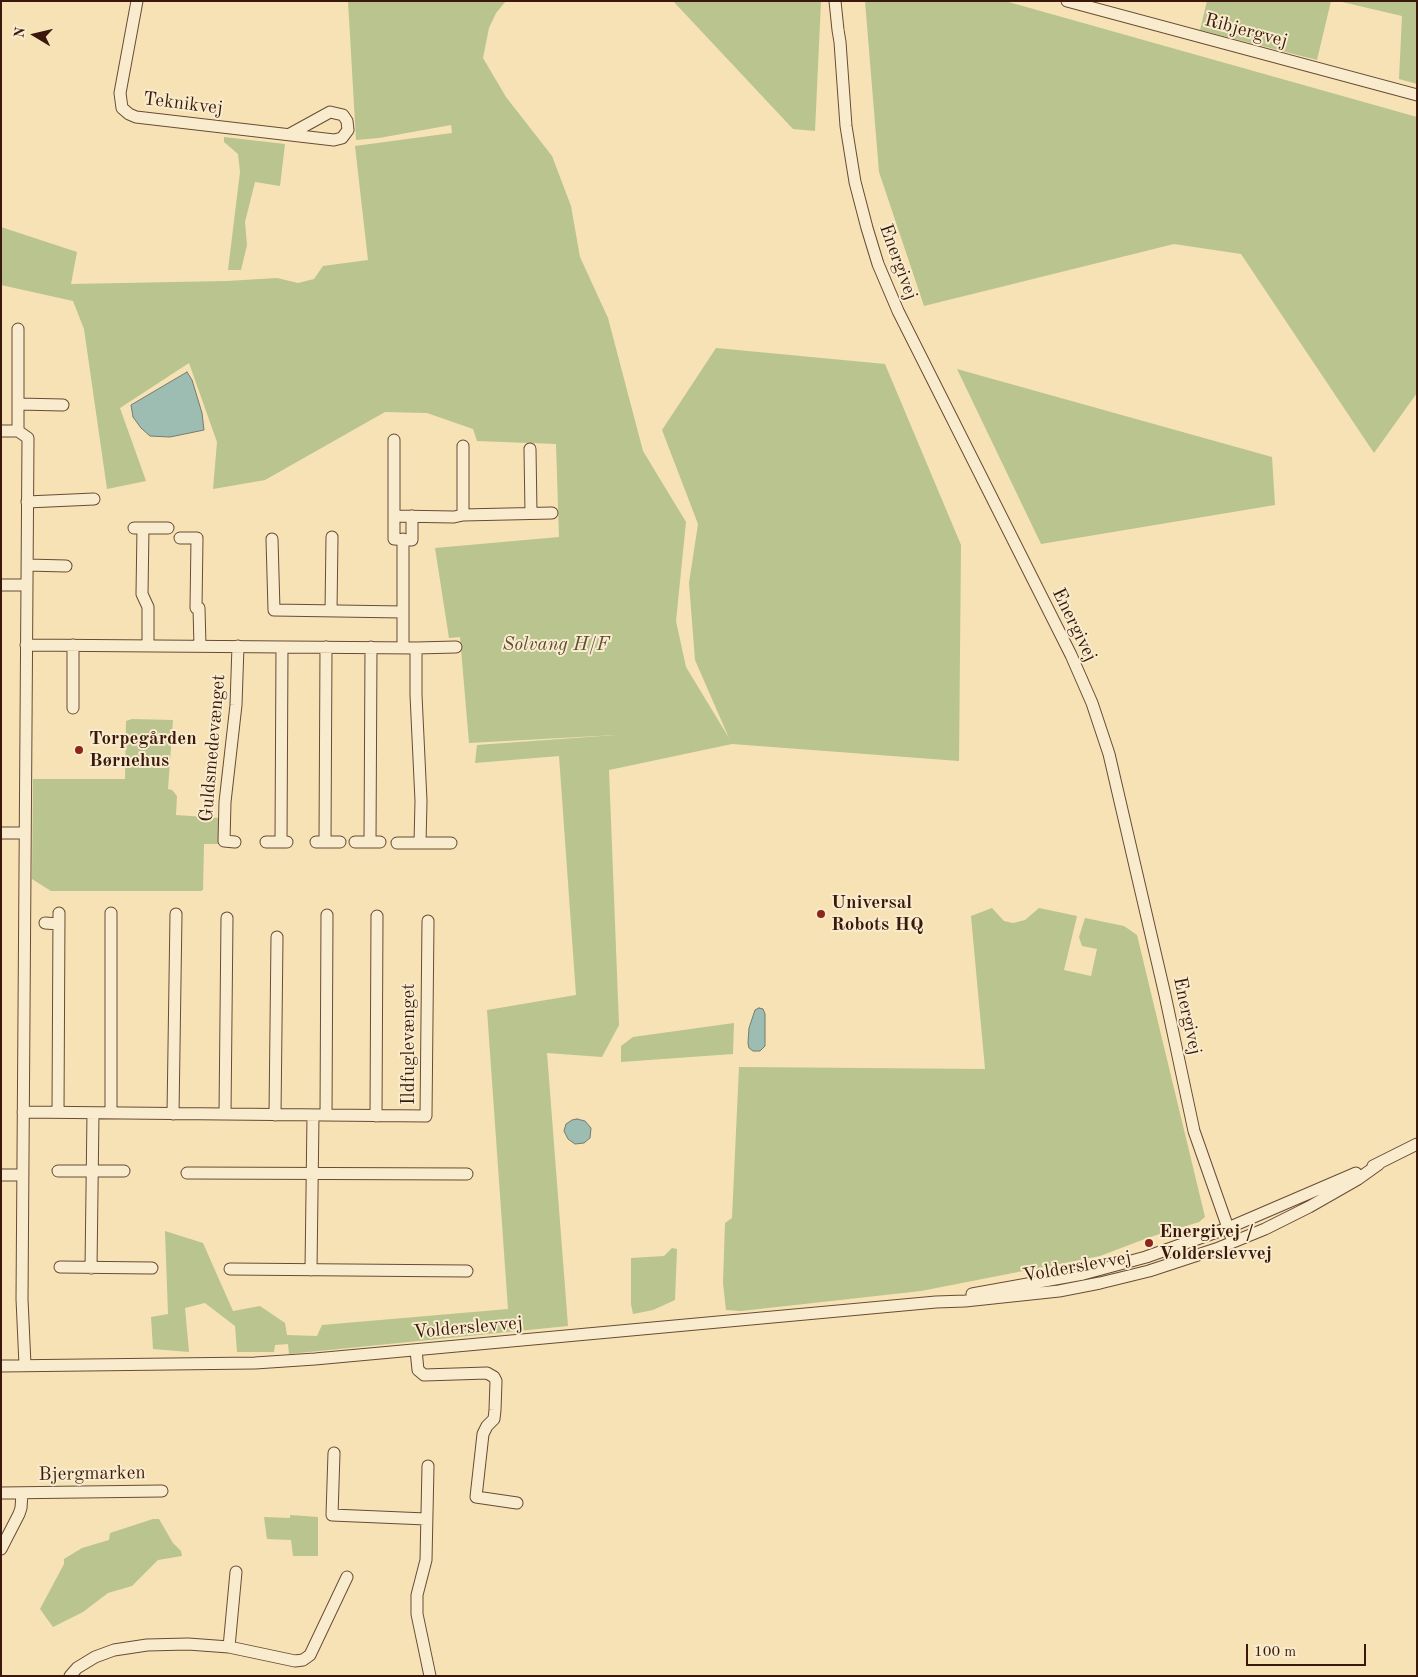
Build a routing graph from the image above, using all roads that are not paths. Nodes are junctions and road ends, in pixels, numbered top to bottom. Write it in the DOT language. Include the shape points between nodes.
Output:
graph roads {
  1 [pos="137,1"];
  2 [pos="835,1"];
  3 [pos="842,1"];
  4 [pos="1067,1"];
  5 [pos="840,42"];
  6 [pos="1417,95"];
  7 [pos="290,134"];
  8 [pos="18,329"];
  9 [pos="18,404"];
  10 [pos="63,405"];
  11 [pos="1,431"];
  12 [pos="18,431"];
  13 [pos="394,440"];
  14 [pos="463,446"];
  15 [pos="530,449"];
  16 [pos="94,499"];
  17 [pos="27,502"];
  18 [pos="531,513"];
  19 [pos="552,513"];
  20 [pos="463,515"];
  21 [pos="394,516"];
  22 [pos="412,516"];
  23 [pos="168,528"];
  24 [pos="332,537"];
  25 [pos="180,538"];
  26 [pos="272,539"];
  27 [pos="403,540"];
  28 [pos="27,565"];
  29 [pos="66,566"];
  30 [pos="1,585"];
  31 [pos="27,585"];
  32 [pos="331,611"];
  33 [pos="403,612"];
  34 [pos="26,644"];
  35 [pos="73,645"];
  36 [pos="148,646"];
  37 [pos="200,646"];
  38 [pos="238,646"];
  39 [pos="456,646"];
  40 [pos="282,647"];
  41 [pos="326,647"];
  42 [pos="372,647"];
  43 [pos="403,648"];
  44 [pos="416,648"];
  45 [pos="60,686"];
  46 [pos="73,686"];
  47 [pos="72,708"];
  48 [pos="1,833"];
  49 [pos="25,833"];
  50 [pos="235,842"];
  51 [pos="266,842"];
  52 [pos="340,842"];
  53 [pos="355,842"];
  54 [pos="397,842"];
  55 [pos="420,843"];
  56 [pos="451,843"];
  57 [pos="176,914"];
  58 [pos="327,915"];
  59 [pos="377,916"];
  60 [pos="227,918"];
  61 [pos="108,921"];
  62 [pos="428,921"];
  63 [pos="45,923"];
  64 [pos="277,937"];
  65 [pos="23,1112"];
  66 [pos="58,1112"];
  67 [pos="93,1113"];
  68 [pos="111,1113"];
  69 [pos="173,1114"];
  70 [pos="225,1114"];
  71 [pos="275,1115"];
  72 [pos="313,1115"];
  73 [pos="326,1115"];
  74 [pos="376,1116"];
  75 [pos="1417,1144"];
  76 [pos="1379,1164"];
  77 [pos="58,1170"];
  78 [pos="92,1171"];
  79 [pos="124,1171"];
  80 [pos="186,1172"];
  81 [pos="312,1173"];
  82 [pos="467,1174"];
  83 [pos="1,1175"];
  84 [pos="23,1175"];
  85 [pos="1228,1228"];
  86 [pos="1233,1242"];
  87 [pos="60,1267"];
  88 [pos="91,1268"];
  89 [pos="152,1268"];
  90 [pos="230,1269"];
  91 [pos="312,1270"];
  92 [pos="467,1271"];
  93 [pos="1040,1293"];
  94 [pos="936,1302"];
  95 [pos="416,1350"];
  96 [pos="21,1365"];
  97 [pos="1,1366"];
  98 [pos="334,1453"];
  99 [pos="428,1466"];
  100 [pos="162,1490"];
  101 [pos="22,1492"];
  102 [pos="1,1493"];
  103 [pos="517,1503"];
  104 [pos="426,1519"];
  105 [pos="1,1549"];
  106 [pos="236,1572"];
  107 [pos="347,1577"];
  108 [pos="229,1647"];
  109 [pos="70,1676"];
  110 [pos="430,1676"];
  1 -- 7 [label="street, Teknikvej" via="120,93 122,108 136,117"];
  2 -- 5 [label="street, Energivej"];
  3 -- 5 [label="street, Energivej"];
  4 -- 6 [label="street, Ribjergvej"];
  5 -- 85 [label="street, Energivej" via="847,136 866,228 878,264 898,311 1070,655 1092,703 1109,754 1194,1131"];
  8 -- 9 [label="street"];
  9 -- 10 [label="street"];
  9 -- 12 [label="street"];
  11 -- 12 [label="street"];
  12 -- 17 [label="street" via="28,438"];
  13 -- 21 [label="street"];
  14 -- 20 [label="street"];
  15 -- 18 [label="street"];
  16 -- 17 [label="street"];
  17 -- 28 [label="street"];
  18 -- 19 [label="street"];
  18 -- 20 [label="street"];
  20 -- 22 [label="street"];
  21 -- 22 [label="street"];
  21 -- 27 [label="street" via="394,539"];
  22 -- 27 [label="street" via="412,540"];
  23 -- 36 [label="street" via="139,528 142,594 148,607"];
  24 -- 32 [label="street"];
  25 -- 37 [label="street" via="197,538 196,608 199,608"];
  26 -- 32 [label="street" via="274,610"];
  27 -- 33 [label="street"];
  28 -- 29 [label="street"];
  28 -- 31 [label="street"];
  30 -- 31 [label="street"];
  31 -- 34 [label="street"];
  32 -- 33 [label="street"];
  33 -- 43 [label="street"];
  34 -- 35 [label="street, Guldsmedevænget"];
  34 -- 49 [label="street"];
  35 -- 36 [label="street, Guldsmedevænget"];
  35 -- 46 [label="street"];
  36 -- 37 [label="street, Guldsmedevænget"];
  37 -- 38 [label="street, Guldsmedevænget"];
  38 -- 40 [label="street, Guldsmedevænget"];
  38 -- 50 [label="street, Guldsmedevænget" via="224,841"];
  39 -- 44 [label="street, Guldsmedevænget"];
  40 -- 41 [label="street, Guldsmedevænget"];
  40 -- 51 [label="street" via="285,842"];
  41 -- 42 [label="street, Guldsmedevænget"];
  41 -- 52 [label="street" via="320,842"];
  42 -- 43 [label="street, Guldsmedevænget"];
  42 -- 53 [label="street" via="375,842"];
  43 -- 44 [label="street, Guldsmedevænget"];
  44 -- 55 [label="street"];
  45 -- 46 [label="street"];
  46 -- 47 [label="street"];
  48 -- 49 [label="street"];
  49 -- 65 [label="street"];
  54 -- 55 [label="street"];
  55 -- 56 [label="street"];
  57 -- 69 [label="street"];
  58 -- 73 [label="street"];
  59 -- 74 [label="street, Ildfuglevænget"];
  60 -- 70 [label="street"];
  61 -- 68 [label="street"];
  62 -- 74 [label="street, Ildfuglevænget" via="426,1116"];
  63 -- 66 [label="street" via="59,919"];
  64 -- 71 [label="street"];
  65 -- 66 [label="street, Ildfuglevænget"];
  65 -- 84 [label="street"];
  66 -- 67 [label="street, Ildfuglevænget"];
  67 -- 68 [label="street, Ildfuglevænget"];
  67 -- 78 [label="street"];
  68 -- 69 [label="street, Ildfuglevænget"];
  69 -- 70 [label="street, Ildfuglevænget"];
  70 -- 71 [label="street, Ildfuglevænget"];
  71 -- 72 [label="street, Ildfuglevænget"];
  72 -- 73 [label="street, Ildfuglevænget"];
  72 -- 81 [label="street"];
  73 -- 74 [label="street, Ildfuglevænget"];
  75 -- 76 [label="street, Volderslevvej"];
  76 -- 85 [label="street, Volderslevvej"];
  76 -- 86 [label="street, Volderslevvej" via="1309,1207"];
  77 -- 78 [label="street"];
  78 -- 79 [label="street"];
  78 -- 88 [label="street"];
  80 -- 81 [label="street"];
  81 -- 82 [label="street"];
  81 -- 91 [label="street"];
  83 -- 84 [label="street"];
  84 -- 96 [label="street"];
  85 -- 86 [label="street, Energivej"];
  85 -- 93 [label="street" via="1226,1235 1214,1242 1148,1264"];
  85 -- 94 [label="street, Volderslevvej" via="1146,1258 1083,1274"];
  86 -- 93 [label="street, Volderslevvej" via="1149,1271"];
  87 -- 88 [label="street"];
  88 -- 89 [label="street"];
  90 -- 91 [label="street"];
  91 -- 92 [label="street"];
  93 -- 94 [label="street, Volderslevvej"];
  94 -- 95 [label="street, Volderslevvej"];
  95 -- 96 [label="street, Volderslevvej" via="255,1363"];
  95 -- 103 [label="street" via="418,1370 424,1375 487,1373 494,1377 494,1419 483,1434 476,1496"];
  96 -- 97 [label="street, Volderslevvej"];
  98 -- 104 [label="street" via="332,1515"];
  99 -- 104 [label="street"];
  100 -- 101 [label="street, Bjergmarken"];
  101 -- 102 [label="street, Bjergmarken"];
  101 -- 105 [label="street, Bjergmarken" via="19,1514"];
  104 -- 110 [label="street" via="426,1560 417,1595 417,1614"];
  106 -- 108 [label="street"];
  107 -- 108 [label="street" via="310,1655 303,1660"];
  108 -- 109 [label="street" via="147,1645 114,1650 95,1657"];
}
